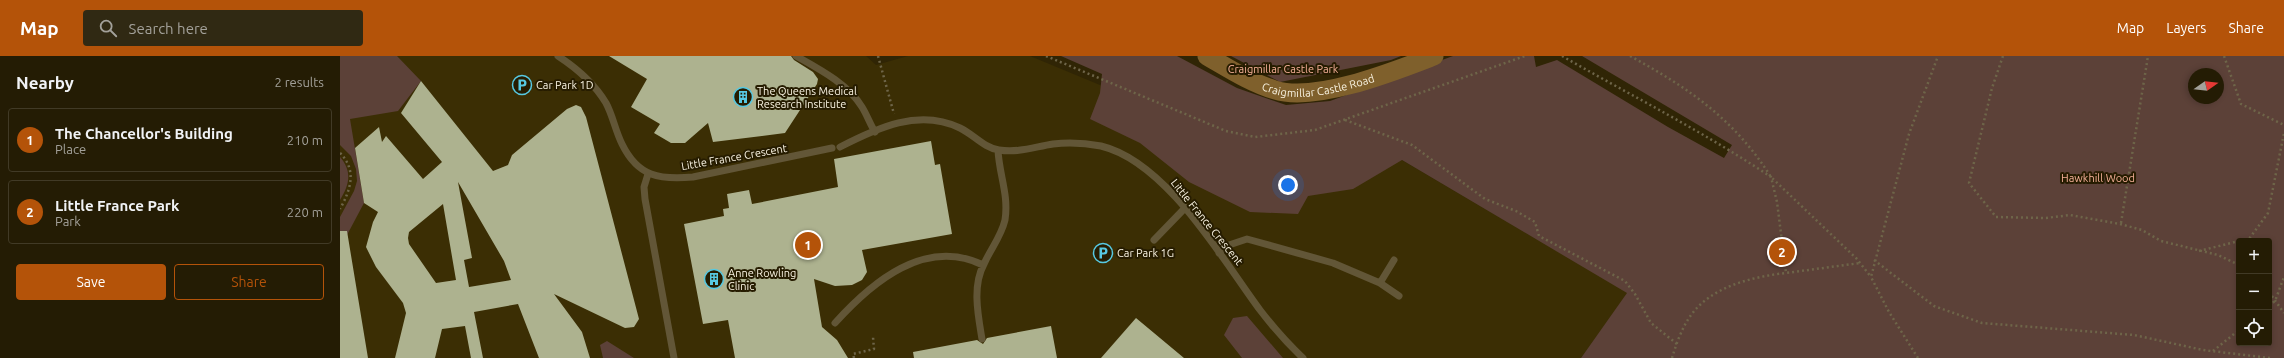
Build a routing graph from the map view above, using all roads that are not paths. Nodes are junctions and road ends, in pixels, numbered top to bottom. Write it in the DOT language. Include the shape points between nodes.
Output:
graph roads {
  1 [pos="558,56"];
  2 [pos="796,56"];
  3 [pos="1207,56"];
  4 [pos="1434,56"];
  5 [pos="875,132"];
  6 [pos="840,147"];
  7 [pos="832,148"];
  8 [pos="998,150"];
  9 [pos="648,174"];
  10 [pos="1185,208"];
  11 [pos="1154,240"];
  12 [pos="1219,253"];
  13 [pos="1394,260"];
  14 [pos="983,264"];
  15 [pos="1380,283"];
  16 [pos="1399,296"];
  17 [pos="835,323"];
  18 [pos="982,339"];
  19 [pos="674,358"];
  20 [pos="1302,358"];
  1 -- 9 [label="lane" via="578,69 597,90 614,119 621,143"];
  2 -- 5 [label="lane" via="844,87 861,106"];
  3 -- 4 [label="street, Craigmillar Castle Road" via="1276,91 1308,94 1397,70"];
  5 -- 6 [label="lane, Little France Crescent"];
  5 -- 8 [label="lane, Little France Crescent" via="896,122 924,118 946,121"];
  7 -- 9 [label="lane, Little France Crescent" via="693,177 662,179"];
  8 -- 10 [label="lane, Little France Crescent" via="1020,151 1076,142 1102,146 1125,156 1155,176"];
  8 -- 14 [label="lane" via="1006,204 1005,215 999,239"];
  9 -- 19 [label="lane" via="644,187 645,199"];
  10 -- 11 [label="lane"];
  10 -- 12 [label="lane, Little France Crescent"];
  12 -- 15 [label="lane" via="1229,245 1247,239 1333,263"];
  12 -- 20 [label="lane, Little France Crescent" via="1262,312"];
  13 -- 15 [label="lane"];
  14 -- 17 [label="lane" via="959,256 937,257 909,263 871,287"];
  14 -- 18 [label="lane" via="977,286"];
  15 -- 16 [label="lane"];
}
